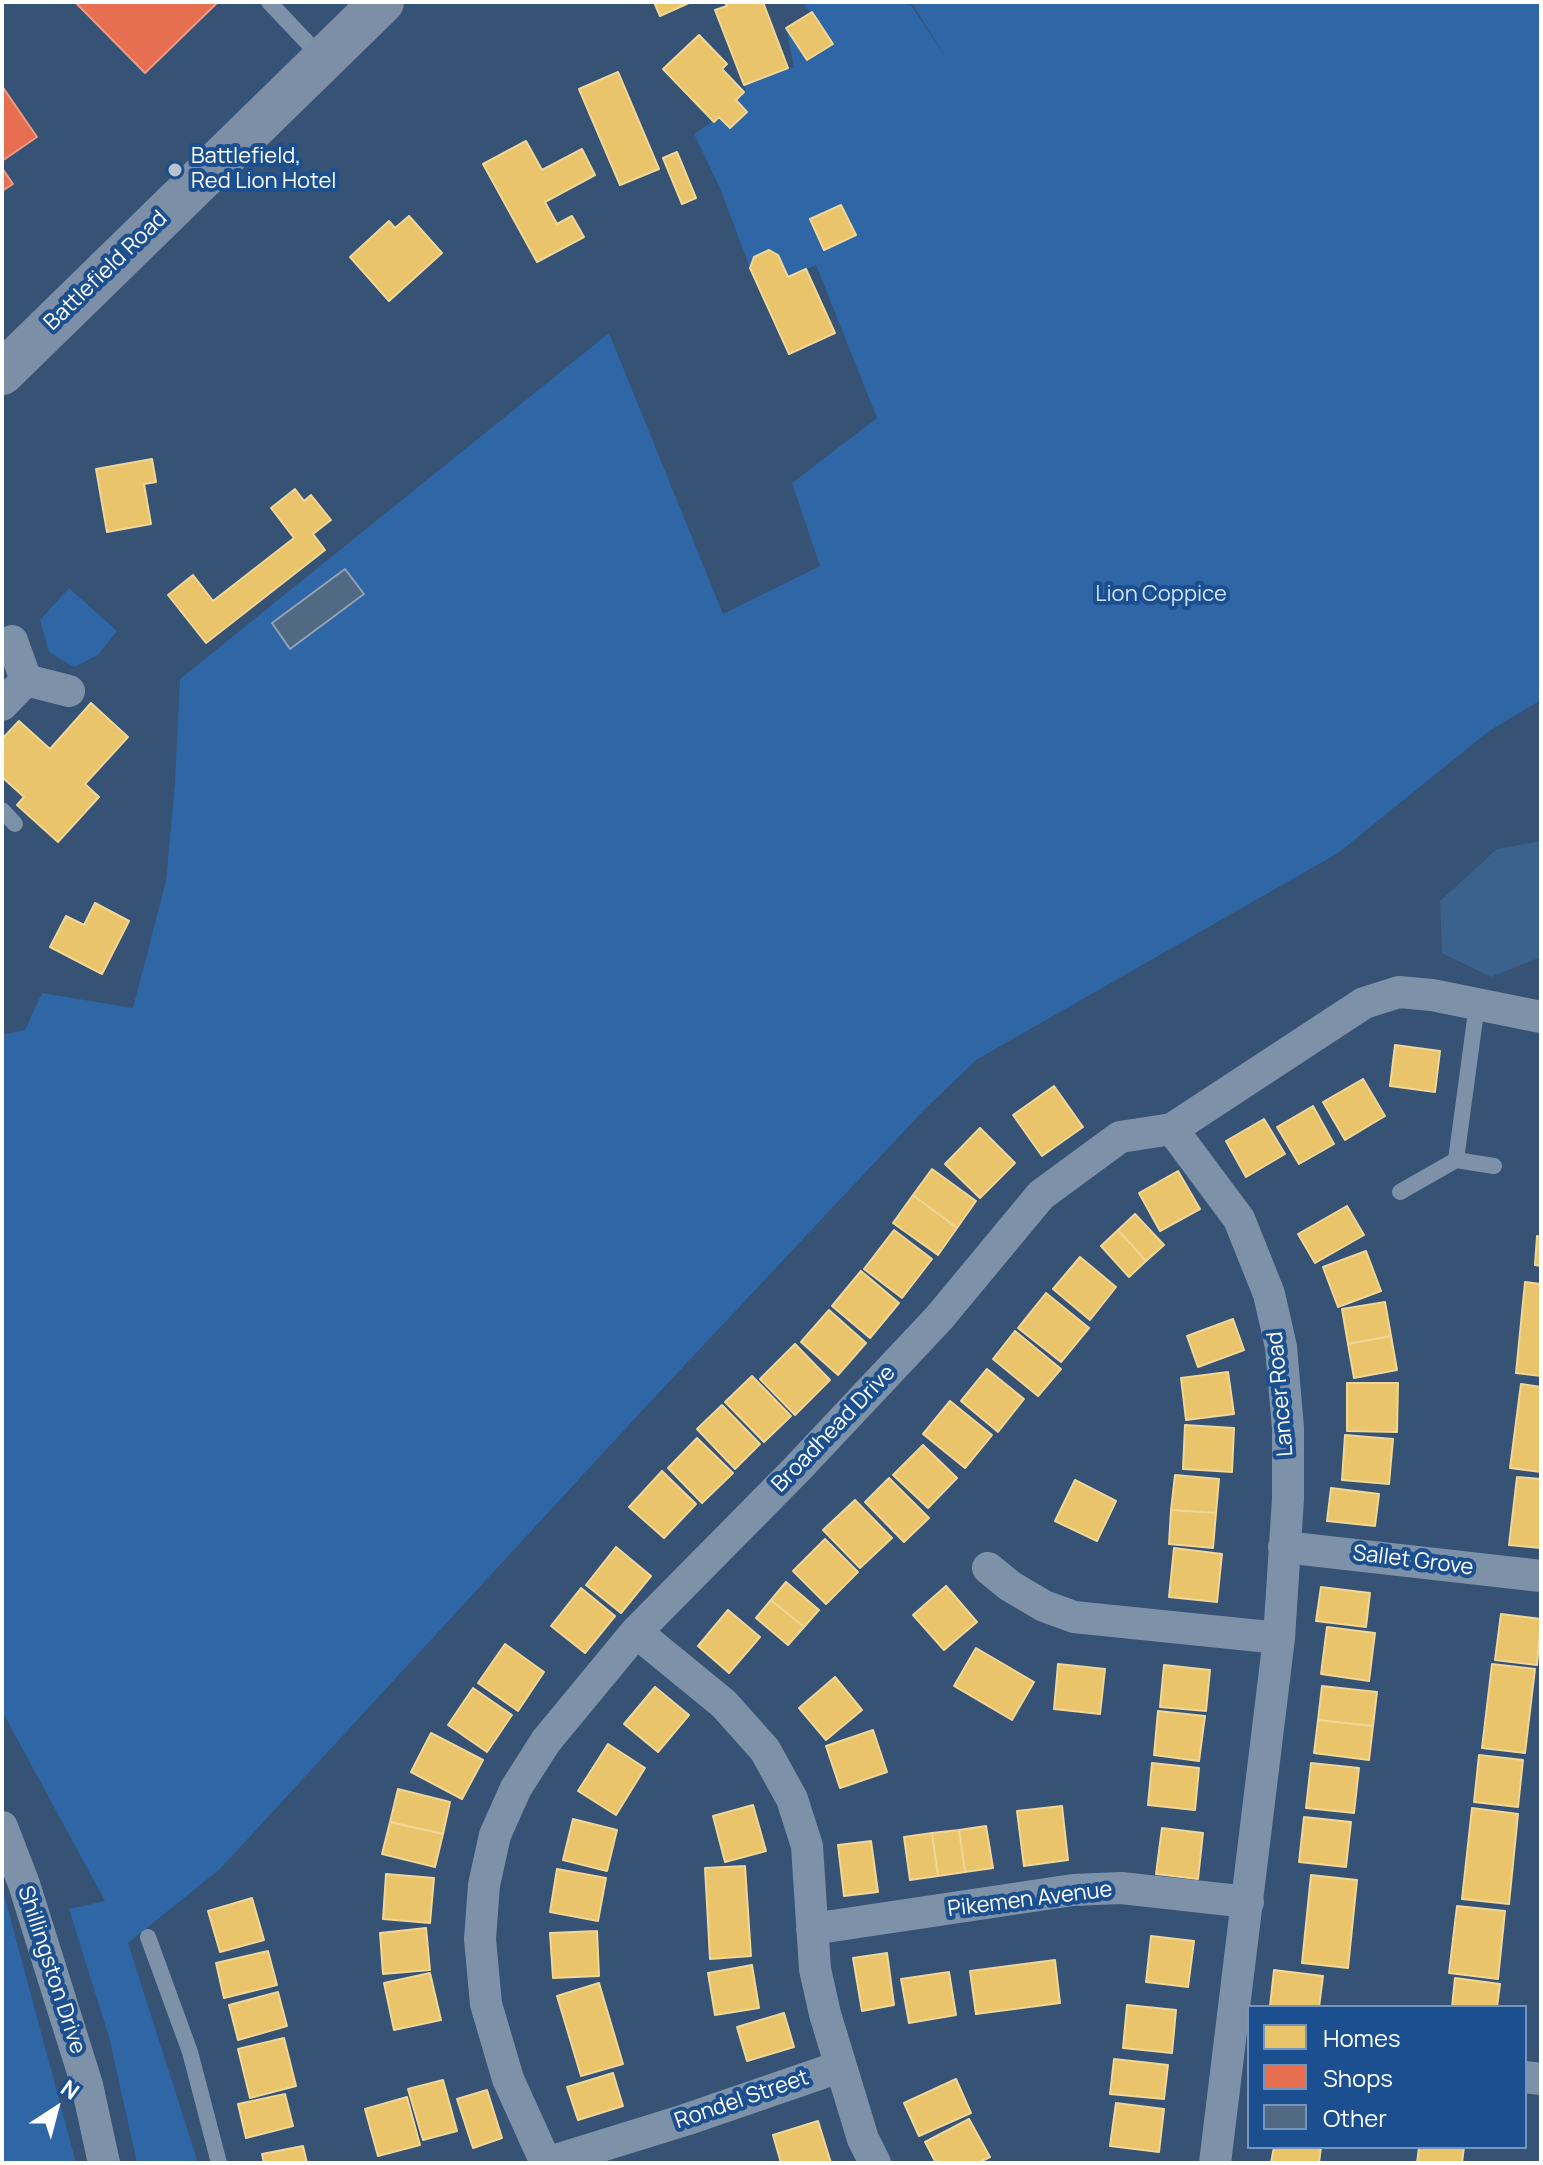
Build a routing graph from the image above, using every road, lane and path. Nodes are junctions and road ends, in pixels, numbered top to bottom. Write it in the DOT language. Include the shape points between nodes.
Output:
graph roads {
  1 [pos="269,2"];
  2 [pos="382,2"];
  3 [pos="323,59"];
  4 [pos="2,373"];
  5 [pos="12,641"];
  6 [pos="26,680"];
  7 [pos="69,691"];
  8 [pos="2,705"];
  9 [pos="2,810"];
  10 [pos="15,824"];
  11 [pos="1477,1004"];
  12 [pos="1541,1017"];
  13 [pos="1172,1129"];
  14 [pos="1456,1160"];
  15 [pos="1494,1166"];
  16 [pos="1400,1192"];
  17 [pos="1284,1547"];
  18 [pos="988,1568"];
  19 [pos="1541,1576"];
  20 [pos="636,1632"];
  21 [pos="1279,1638"];
  22 [pos="2,1827"];
  23 [pos="1248,1902"];
  24 [pos="812,1929"];
  25 [pos="148,1937"];
  26 [pos="1240,2038"];
  27 [pos="839,2067"];
  28 [pos="104,2163"];
  29 [pos="219,2163"];
  30 [pos="546,2163"];
  31 [pos="875,2163"];
  32 [pos="1215,2163"];
  1 -- 3 [label="lane"];
  2 -- 3 [label="main road, Battlefield Road"];
  3 -- 4 [label="main road, Battlefield Road"];
  5 -- 6 [label="street"];
  6 -- 7 [label="street"];
  6 -- 8 [label="street"];
  9 -- 10 [label="lane"];
  11 -- 12 [label="street, Broadhead Drive"];
  11 -- 13 [label="street, Broadhead Drive" via="1399,992 1364,1003"];
  11 -- 14 [label="lane"];
  13 -- 17 [label="street, Lancer Road" via="1239,1219 1269,1294 1281,1347 1288,1428"];
  13 -- 20 [label="street, Broadhead Drive" via="1120,1137 1041,1195 939,1318"];
  14 -- 15 [label="lane"];
  14 -- 16 [label="lane"];
  17 -- 19 [label="street, Sallet Grove"];
  17 -- 21 [label="street, Lancer Road"];
  18 -- 21 [label="street" via="1044,1606 1074,1617"];
  20 -- 24 [label="street" via="724,1704 765,1750 792,1799 807,1846"];
  20 -- 30 [label="street, Broadhead Drive" via="546,1741 516,1788 495,1835 484,1885 480,1939 486,2004 508,2079"];
  21 -- 23 [label="street, Lancer Road"];
  22 -- 28 [label="street, Shillingston Drive" via="87,2085"];
  23 -- 24 [label="street, Pikemen Avenue" via="1121,1888 1073,1890"];
  23 -- 26 [label="street, Lancer Road"];
  24 -- 27 [label="street" via="815,1969"];
  25 -- 29 [label="lane" via="190,2052"];
  26 -- 32 [label="street, Lancer Road"];
  27 -- 30 [label="street, Rondel Street"];
  27 -- 31 [label="street, Rondel Street"];
}
